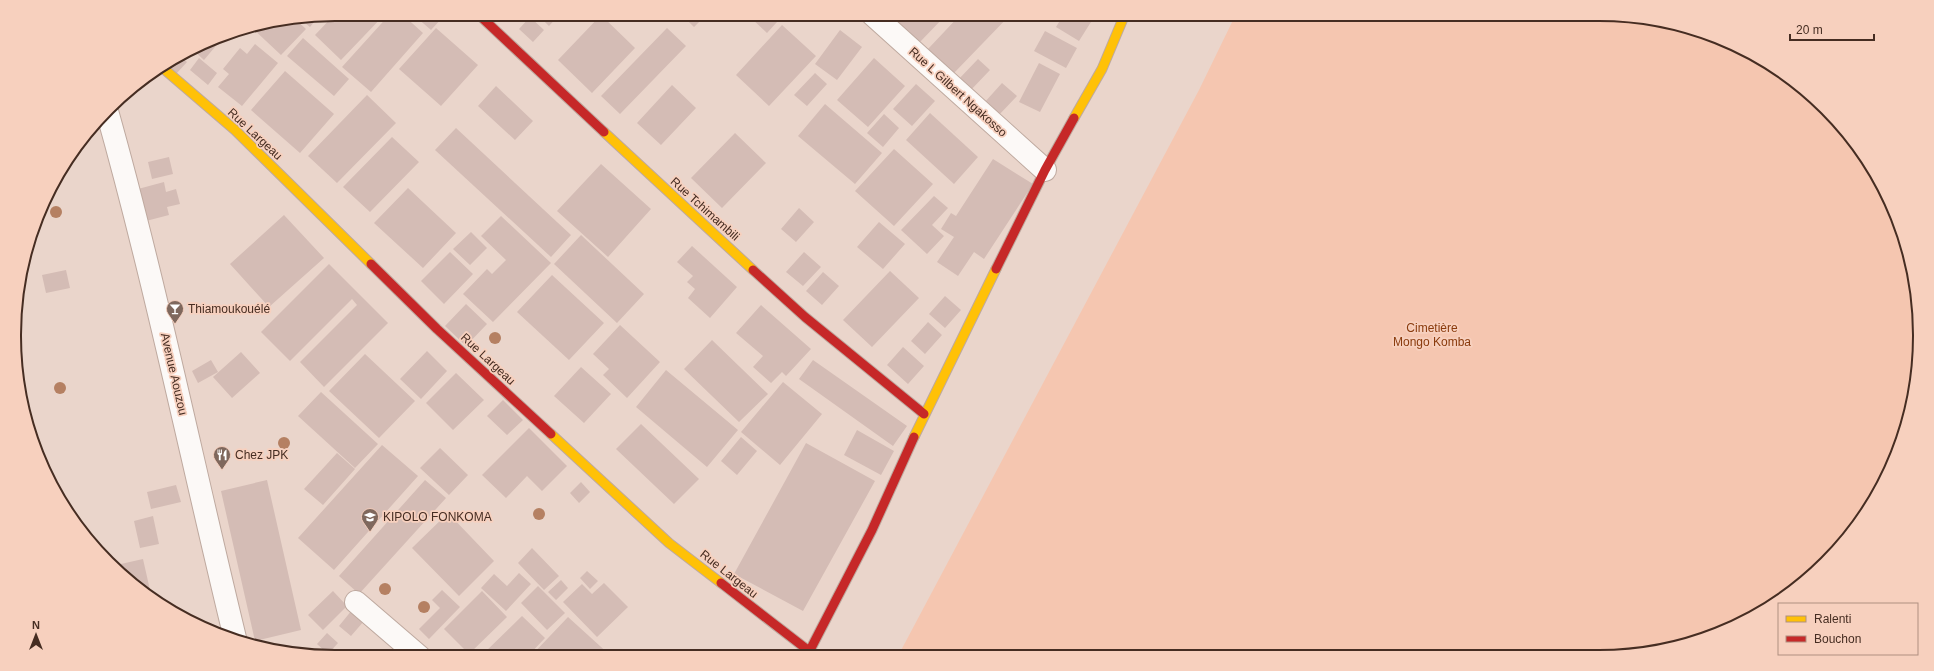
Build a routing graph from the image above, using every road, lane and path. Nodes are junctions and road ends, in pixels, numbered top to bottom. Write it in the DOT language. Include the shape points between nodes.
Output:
graph roads {
  1 [pos="485,21"];
  2 [pos="880,21"];
  3 [pos="1122,21"];
  4 [pos="166,71"];
  5 [pos="109,117"];
  6 [pos="1045,170"];
  7 [pos="924,414"];
  8 [pos="356,602"];
  9 [pos="234,633"];
  10 [pos="412,650"];
  11 [pos="803,650"];
  12 [pos="810,650"];
  1 -- 7 [label="main road, Rue Tchimambili" via="564,97 805,317"];
  2 -- 6 [label="street, Rue L Gilbert Ngakosso"];
  3 -- 6 [label="main road" via="1102,69"];
  4 -- 11 [label="main road, Rue Largeau" via="235,130 438,329 669,543"];
  5 -- 9 [label="street, Avenue Aouzou" via="132,200 174,373 199,491"];
  6 -- 7 [label="main road"];
  7 -- 12 [label="main road" via="872,530"];
  8 -- 10 [label="street"];
}
